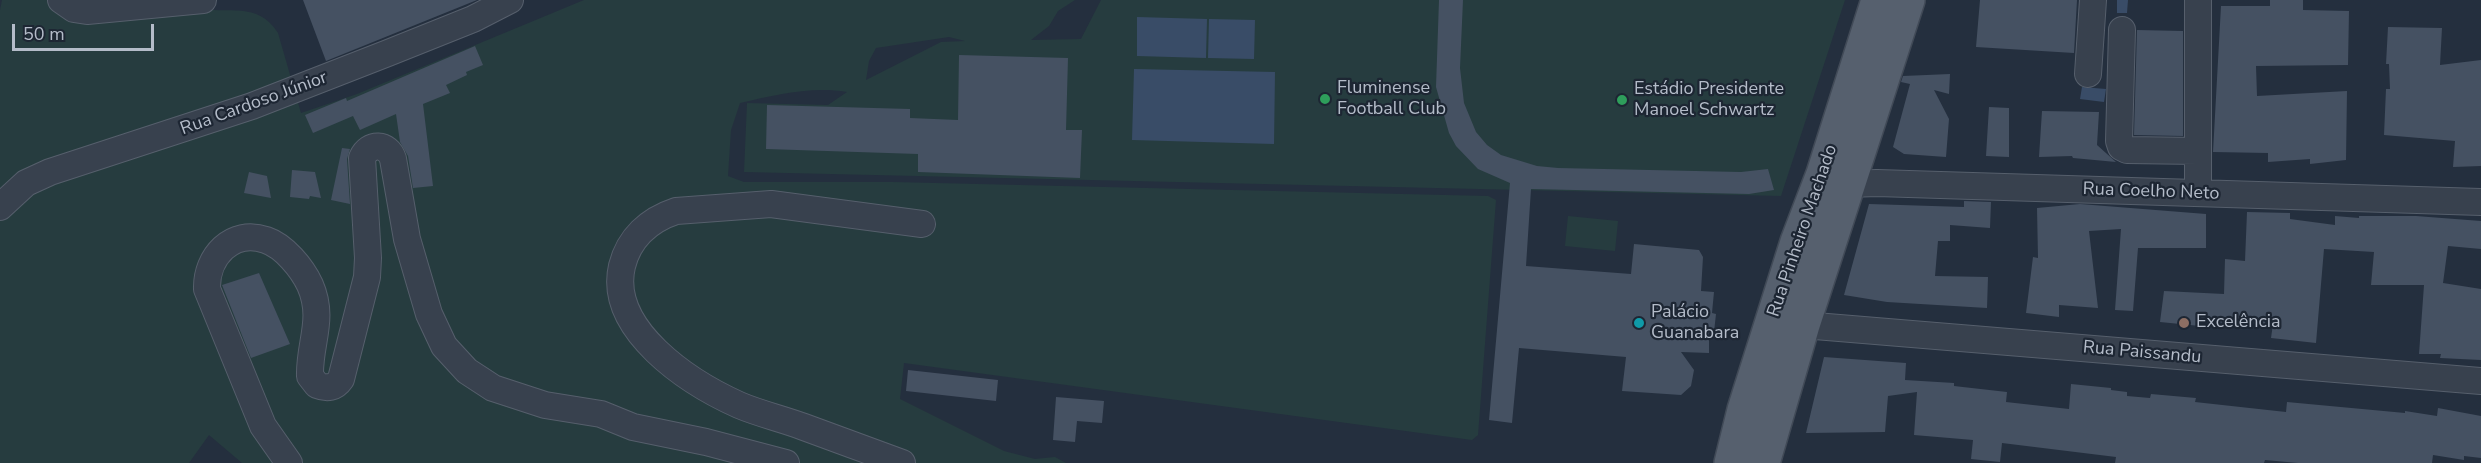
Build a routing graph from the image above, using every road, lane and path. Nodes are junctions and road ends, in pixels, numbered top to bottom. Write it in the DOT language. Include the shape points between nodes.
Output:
graph roads {
  1 [pos="61,0"];
  2 [pos="203,0"];
  3 [pos="510,0"];
  4 [pos="1878,0"];
  5 [pos="1908,0"];
  6 [pos="2093,0"];
  7 [pos="2198,0"];
  8 [pos="2122,30"];
  9 [pos="2088,74"];
  10 [pos="2198,151"];
  11 [pos="1836,179"];
  12 [pos="2198,194"];
  13 [pos="2481,202"];
  14 [pos="0,207"];
  15 [pos="922,224"];
  16 [pos="1803,326"];
  17 [pos="2481,381"];
  18 [pos="289,463"];
  19 [pos="786,463"];
  20 [pos="902,463"];
  21 [pos="1731,463"];
  22 [pos="1763,463"];
  1 -- 2 [label="street" via="74,9 87,11"];
  3 -- 14 [label="street, Rua Cardoso Júnior" via="473,19 252,106 50,172 26,183"];
  4 -- 11 [label="main road, Rua Pinheiro Machado"];
  5 -- 11 [label="main road, Rua Pinheiro Machado"];
  6 -- 9 [label="street"];
  7 -- 10 [label="street"];
  8 -- 10 [label="street" via="2118,141 2121,147"];
  10 -- 12 [label="street"];
  11 -- 12 [label="street, Rua Coelho Neto"];
  11 -- 16 [label="main road, Rua Pinheiro Machado"];
  11 -- 21 [label="main road, Rua Pinheiro Machado" via="1797,242"];
  12 -- 13 [label="street, Rua Coelho Neto"];
  15 -- 20 [label="street" via="771,204 676,211 644,228 628,248 621,272 622,298 631,321 650,344 712,392"];
  16 -- 17 [label="street, Rua Paissandu"];
  16 -- 22 [label="main road, Rua Pinheiro Machado"];
  18 -- 19 [label="street" via="263,426 207,289 208,268 227,244 247,237 266,240 292,259 310,285 317,312 310,376 317,386 333,386 341,379 367,277 362,158 368,149 378,146 388,150 393,159 407,239 435,330 467,371 493,388 545,405 591,411 633,427"];
}
